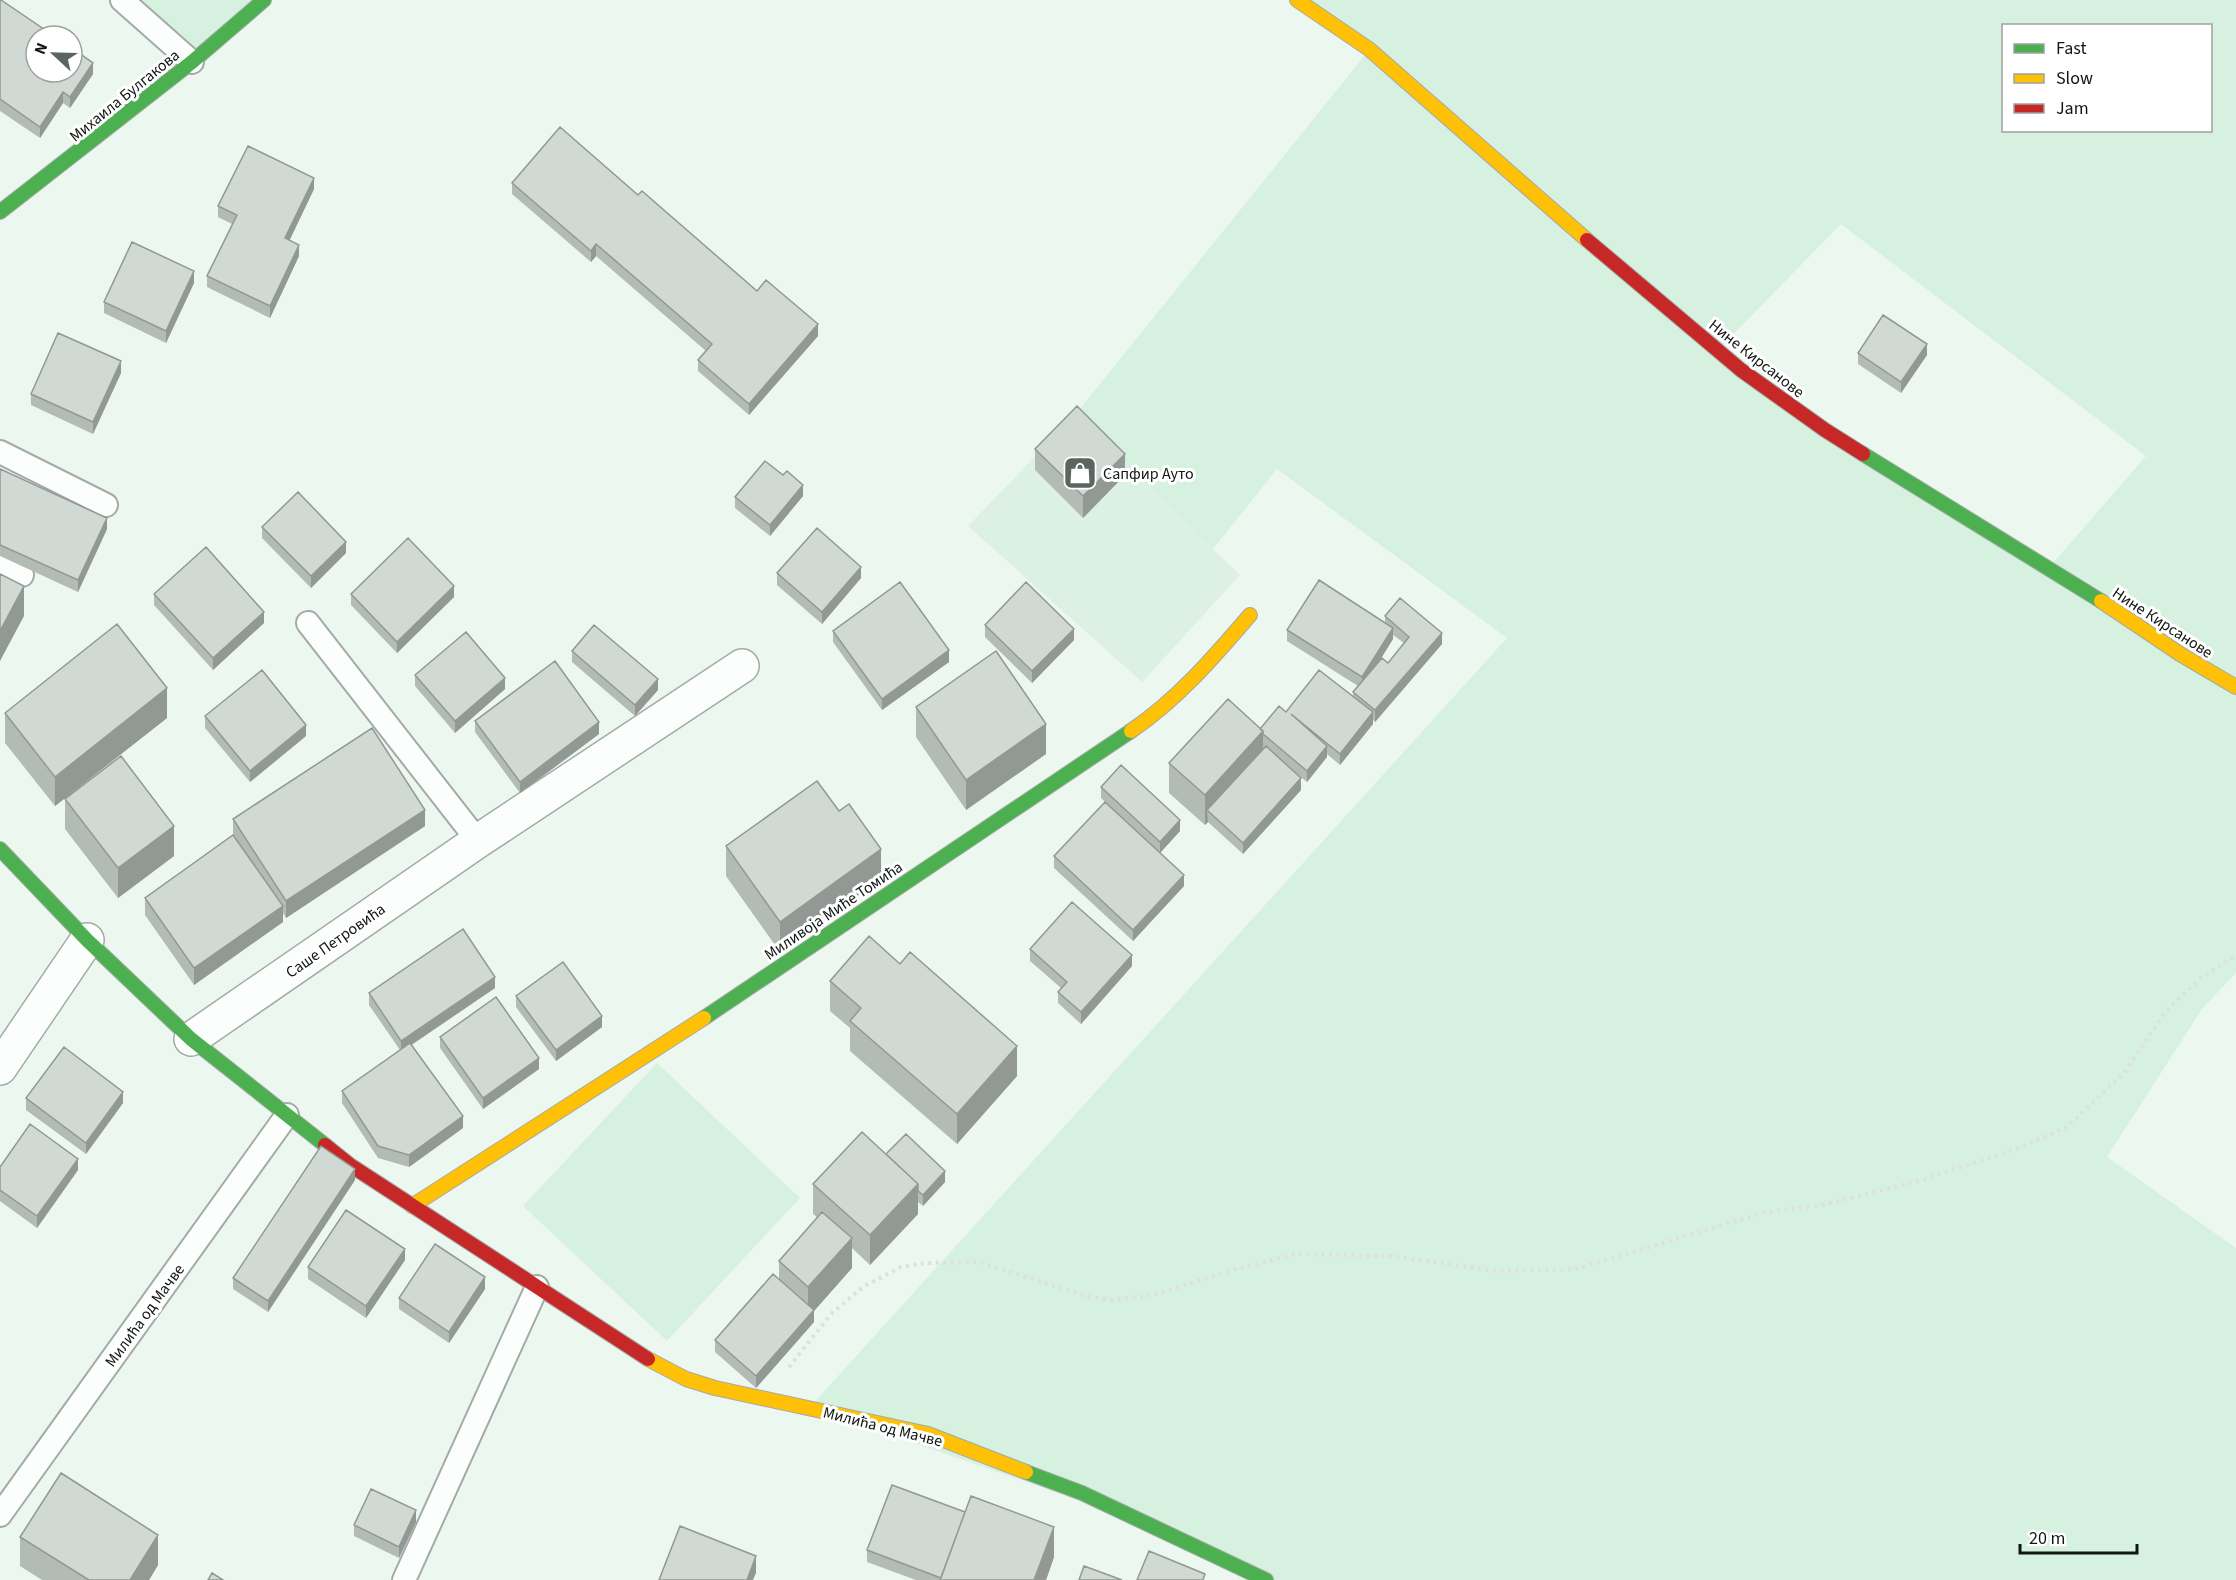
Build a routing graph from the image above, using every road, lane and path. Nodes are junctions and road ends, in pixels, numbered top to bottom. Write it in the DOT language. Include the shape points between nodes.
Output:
graph roads {
  1 [pos="123,0"];
  2 [pos="264,0"];
  3 [pos="1297,0"];
  4 [pos="192,62"];
  5 [pos="0,212"];
  6 [pos="0,452"];
  7 [pos="106,505"];
  8 [pos="0,564"];
  9 [pos="22,575"];
  10 [pos="1250,615"];
  11 [pos="308,623"];
  12 [pos="742,666"];
  13 [pos="2236,687"];
  14 [pos="478,841"];
  15 [pos="0,849"];
  16 [pos="87,940"];
  17 [pos="2236,955"];
  18 [pos="191,1040"];
  19 [pos="0,1068"];
  20 [pos="287,1115"];
  21 [pos="412,1206"];
  22 [pos="537,1287"];
  23 [pos="764,1398"];
  24 [pos="0,1515"];
  25 [pos="404,1580"];
  26 [pos="1266,1580"];
  1 -- 4 [label="lane"];
  2 -- 4 [label="street, Михаила Булгакова"];
  3 -- 13 [label="street, Нине Кирсанове" via="1370,49 1741,370 1825,430"];
  4 -- 5 [label="street, Михаила Булгакова"];
  6 -- 7 [label="lane"];
  8 -- 9 [label="lane"];
  10 -- 21 [label="street, Миливоја Миће Томића" via="1201,672 1143,722 708,1015"];
  11 -- 14 [label="lane"];
  12 -- 14 [label="street, Саше Петровића"];
  14 -- 18 [label="street, Саше Петровића"];
  15 -- 16 [label="street, Милића од Мачве"];
  16 -- 18 [label="street, Милића од Мачве"];
  16 -- 19 [label="street"];
  17 -- 23 [label="path" via="2201,978 2166,1011 2124,1073 2067,1128 1922,1180 1822,1205 1766,1212 1576,1269 1496,1271 1391,1256 1296,1254 1153,1294 1113,1300 1085,1296 980,1262 902,1267 863,1287 831,1314"];
  18 -- 20 [label="street, Милића од Мачве"];
  20 -- 21 [label="street, Милића од Мачве" via="350,1165"];
  20 -- 24 [label="lane, Милића од Мачве"];
  21 -- 22 [label="street, Милића од Мачве"];
  22 -- 23 [label="street, Милића од Мачве" via="661,1367 715,1388"];
  22 -- 25 [label="lane"];
  23 -- 26 [label="street, Милића од Мачве" via="928,1434 1082,1493"];
}
